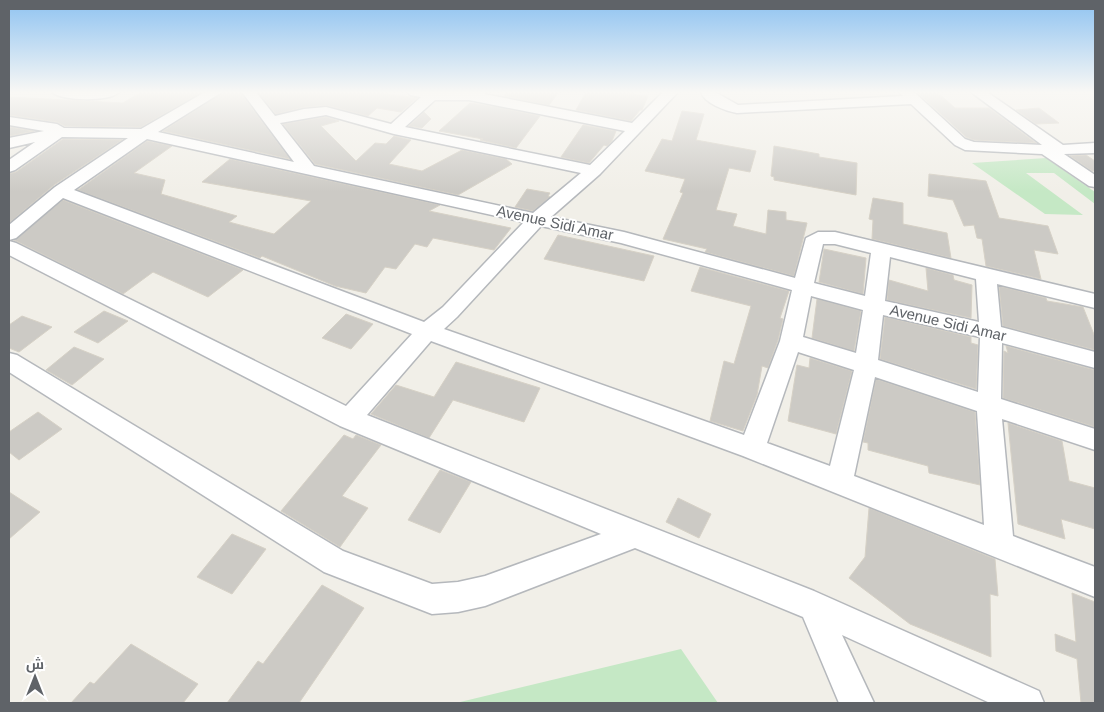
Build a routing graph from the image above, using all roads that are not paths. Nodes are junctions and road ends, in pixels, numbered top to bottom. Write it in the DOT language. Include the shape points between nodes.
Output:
graph roads {
  1 [pos="49,125"];
  2 [pos="159,125"];
  3 [pos="274,125"];
  4 [pos="380,125"];
  5 [pos="398,125"];
  6 [pos="621,125"];
  7 [pos="638,125"];
  8 [pos="942,125"];
  9 [pos="1022,125"];
  10 [pos="634,128"];
  11 [pos="394,129"];
  12 [pos="59,132"];
  13 [pos="144,134"];
  14 [pos="9,143"];
  15 [pos="1095,148"];
  16 [pos="1053,149"];
  17 [pos="9,168"];
  18 [pos="307,168"];
  19 [pos="594,171"];
  20 [pos="1095,182"];
  21 [pos="61,191"];
  22 [pos="537,220"];
  23 [pos="9,234"];
  24 [pos="9,247"];
  25 [pos="880,251"];
  26 [pos="986,275"];
  27 [pos="804,286"];
  28 [pos="1095,301"];
  29 [pos="874,306"];
  30 [pos="427,331"];
  31 [pos="991,332"];
  32 [pos="791,341"];
  33 [pos="1095,360"];
  34 [pos="9,361"];
  35 [pos="866,366"];
  36 [pos="989,406"];
  37 [pos="349,419"];
  38 [pos="1095,438"];
  39 [pos="752,448"];
  40 [pos="839,483"];
  41 [pos="636,534"];
  42 [pos="1000,546"];
  43 [pos="1095,582"];
  44 [pos="814,606"];
  45 [pos="857,703"];
  46 [pos="1027,703"];
  1 -- 12 [label="street"];
  2 -- 13 [label="street"];
  3 -- 18 [label="street"];
  4 -- 11 [label="street"];
  5 -- 11 [label="street"];
  6 -- 10 [label="street"];
  7 -- 10 [label="street"];
  8 -- 16 [label="street" via="965,146"];
  9 -- 16 [label="street"];
  10 -- 19 [label="street"];
  11 -- 19 [label="street"];
  12 -- 13 [label="street, Avenue Sidi Amar"];
  12 -- 14 [label="street, Avenue Sidi Amar"];
  12 -- 17 [label="street"];
  13 -- 18 [label="street, Avenue Sidi Amar"];
  13 -- 21 [label="street"];
  15 -- 16 [label="street"];
  16 -- 20 [label="street"];
  18 -- 22 [label="street, Avenue Sidi Amar"];
  19 -- 22 [label="street"];
  21 -- 23 [label="street"];
  21 -- 30 [label="street"];
  22 -- 27 [label="street, Avenue Sidi Amar" via="624,238"];
  22 -- 30 [label="street" via="450,312"];
  24 -- 37 [label="street"];
  25 -- 26 [label="street"];
  25 -- 27 [label="street" via="835,238 818,238 813,242"];
  25 -- 29 [label="street"];
  26 -- 28 [label="street"];
  26 -- 31 [label="street"];
  27 -- 29 [label="street, Avenue Sidi Amar"];
  27 -- 32 [label="street"];
  29 -- 31 [label="street, Avenue Sidi Amar"];
  29 -- 35 [label="street"];
  30 -- 37 [label="street"];
  30 -- 39 [label="street"];
  31 -- 33 [label="street, Avenue Sidi Amar"];
  31 -- 36 [label="street"];
  32 -- 35 [label="street"];
  32 -- 39 [label="street"];
  34 -- 41 [label="street" via="334,562 432,599 485,591"];
  35 -- 36 [label="street"];
  35 -- 40 [label="street"];
  36 -- 38 [label="street"];
  36 -- 42 [label="street"];
  37 -- 41 [label="street"];
  39 -- 40 [label="street"];
  40 -- 42 [label="street"];
  41 -- 44 [label="street"];
  42 -- 43 [label="street"];
  44 -- 45 [label="street" via="842,676"];
  44 -- 46 [label="street"];
}
